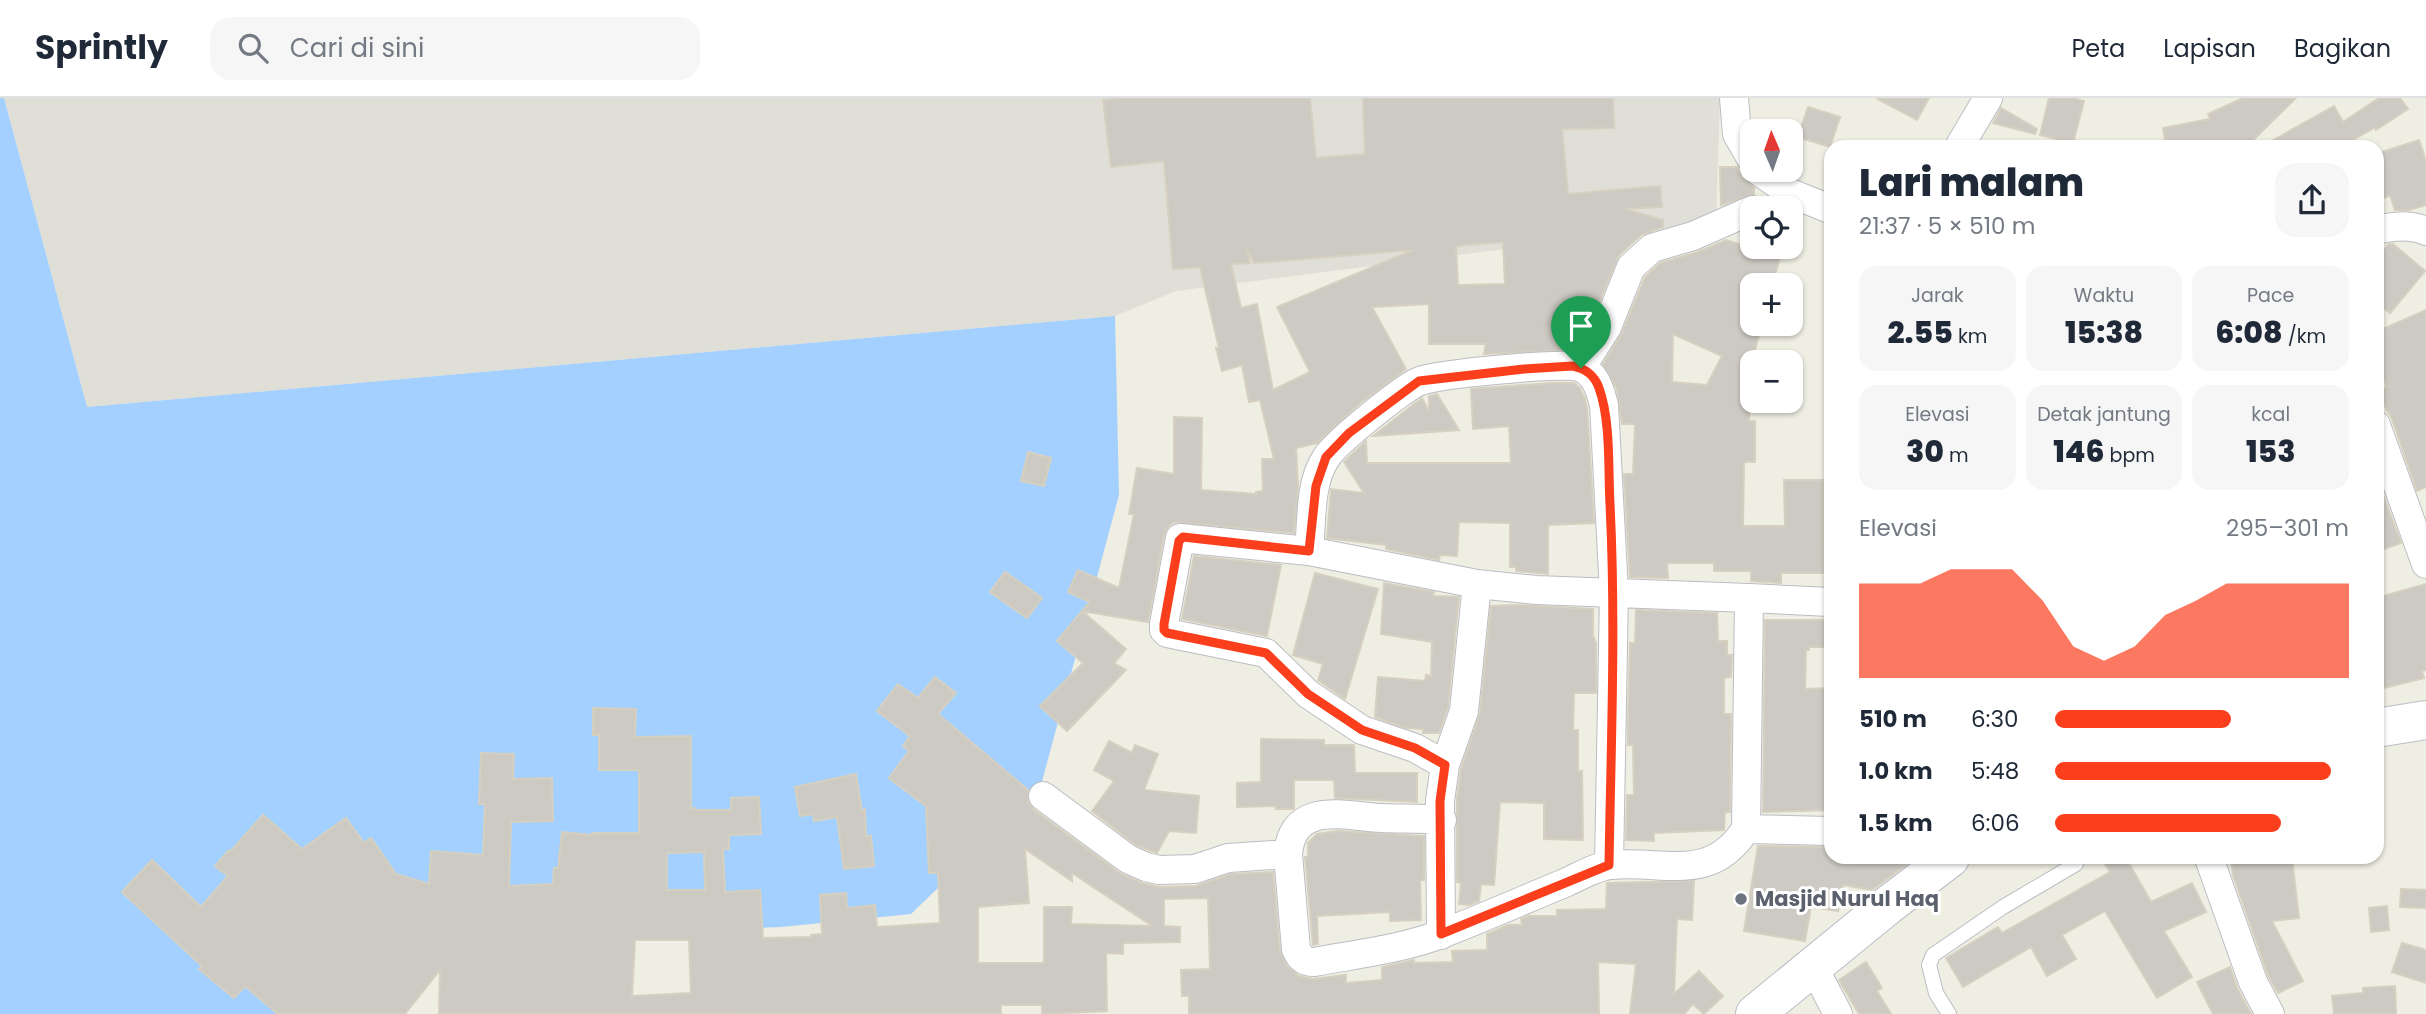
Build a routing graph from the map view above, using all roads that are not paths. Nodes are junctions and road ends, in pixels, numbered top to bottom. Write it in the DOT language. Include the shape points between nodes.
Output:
graph roads {
  1 [pos="1734,98"];
  2 [pos="1988,98"];
  3 [pos="1740,139"];
  4 [pos="1963,140"];
  5 [pos="1774,182"];
  6 [pos="1790,193"];
  7 [pos="1783,196"];
  8 [pos="1824,207"];
  9 [pos="1740,215"];
  10 [pos="2384,228"];
  11 [pos="2426,230"];
  12 [pos="1581,368"];
  13 [pos="2384,447"];
  14 [pos="1309,551"];
  15 [pos="2426,564"];
  16 [pos="1477,584"];
  17 [pos="1614,592"];
  18 [pos="1749,598"];
  19 [pos="1824,602"];
  20 [pos="2426,720"];
  21 [pos="2384,727"];
  22 [pos="1445,765"];
  23 [pos="1043,796"];
  24 [pos="1442,820"];
  25 [pos="1746,829"];
  26 [pos="1824,831"];
  27 [pos="1288,854"];
  28 [pos="1942,864"];
  29 [pos="2076,864"];
  30 [pos="2211,864"];
  31 [pos="1609,865"];
  32 [pos="1441,934"];
  33 [pos="1813,966"];
  34 [pos="1755,1014"];
  35 [pos="1838,1014"];
  36 [pos="1949,1014"];
  37 [pos="2270,1014"];
  1 -- 3 [label="street"];
  2 -- 4 [label="street"];
  5 -- 6 [label="street"];
  6 -- 7 [label="street"];
  6 -- 8 [label="street"];
  9 -- 12 [label="street" via="1652,248 1631,267 1606,327"];
  10 -- 11 [label="street"];
  12 -- 14 [label="street" via="1524,369 1419,381 1349,433 1326,457 1316,486"];
  12 -- 17 [label="street" via="1594,377 1604,405"];
  13 -- 15 [label="street"];
  14 -- 16 [label="street"];
  14 -- 22 [label="street" via="1180,538 1164,630 1266,653 1308,694 1362,730 1415,748"];
  16 -- 17 [label="street"];
  16 -- 22 [label="street" via="1464,711"];
  17 -- 18 [label="street"];
  17 -- 31 [label="street"];
  18 -- 19 [label="street"];
  18 -- 25 [label="street"];
  20 -- 21 [label="main road"];
  22 -- 24 [label="street"];
  23 -- 27 [label="street" via="1128,859 1146,867 1195,869 1228,858"];
  24 -- 27 [label="street" via="1321,814 1295,831"];
  24 -- 32 [label="street"];
  25 -- 26 [label="street"];
  25 -- 31 [label="street" via="1724,856 1711,862"];
  27 -- 32 [label="street" via="1296,949 1307,962"];
  28 -- 33 [label="main road"];
  29 -- 36 [label="lane" via="1933,955 1929,965 1936,993"];
  30 -- 37 [label="street" via="2253,982"];
  31 -- 32 [label="street"];
  33 -- 34 [label="main road"];
  33 -- 35 [label="street"];
}
